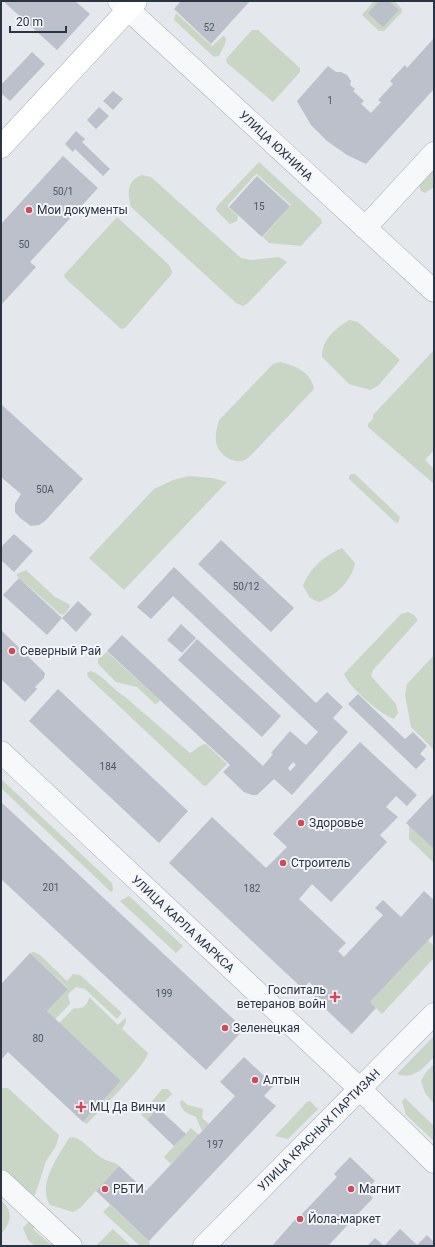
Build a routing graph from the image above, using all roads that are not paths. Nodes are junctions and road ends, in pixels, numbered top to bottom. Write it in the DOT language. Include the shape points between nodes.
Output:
graph roads {
  1 [pos="128,4"];
  2 [pos="1,147"];
  3 [pos="434,153"];
  4 [pos="365,228"];
  5 [pos="434,291"];
  6 [pos="1,752"];
  7 [pos="434,1014"];
  8 [pos="360,1090"];
  9 [pos="434,1162"];
  10 [pos="1,1181"];
  11 [pos="70,1246"];
  12 [pos="204,1246"];
  1 -- 2 [label="main road"];
  1 -- 4 [label="street, УЛИЦА ЮХНИНА"];
  3 -- 4 [label="street"];
  4 -- 5 [label="street, УЛИЦА ЮХНИНА"];
  6 -- 8 [label="street, УЛИЦА КАРЛА МАРКСА"];
  7 -- 8 [label="street, УЛИЦА КРАСНЫХ ПАРТИЗАН"];
  8 -- 9 [label="street, УЛИЦА КАРЛА МАРКСА"];
  8 -- 12 [label="street, УЛИЦА КРАСНЫХ ПАРТИЗАН"];
  10 -- 11 [label="street"];
}
